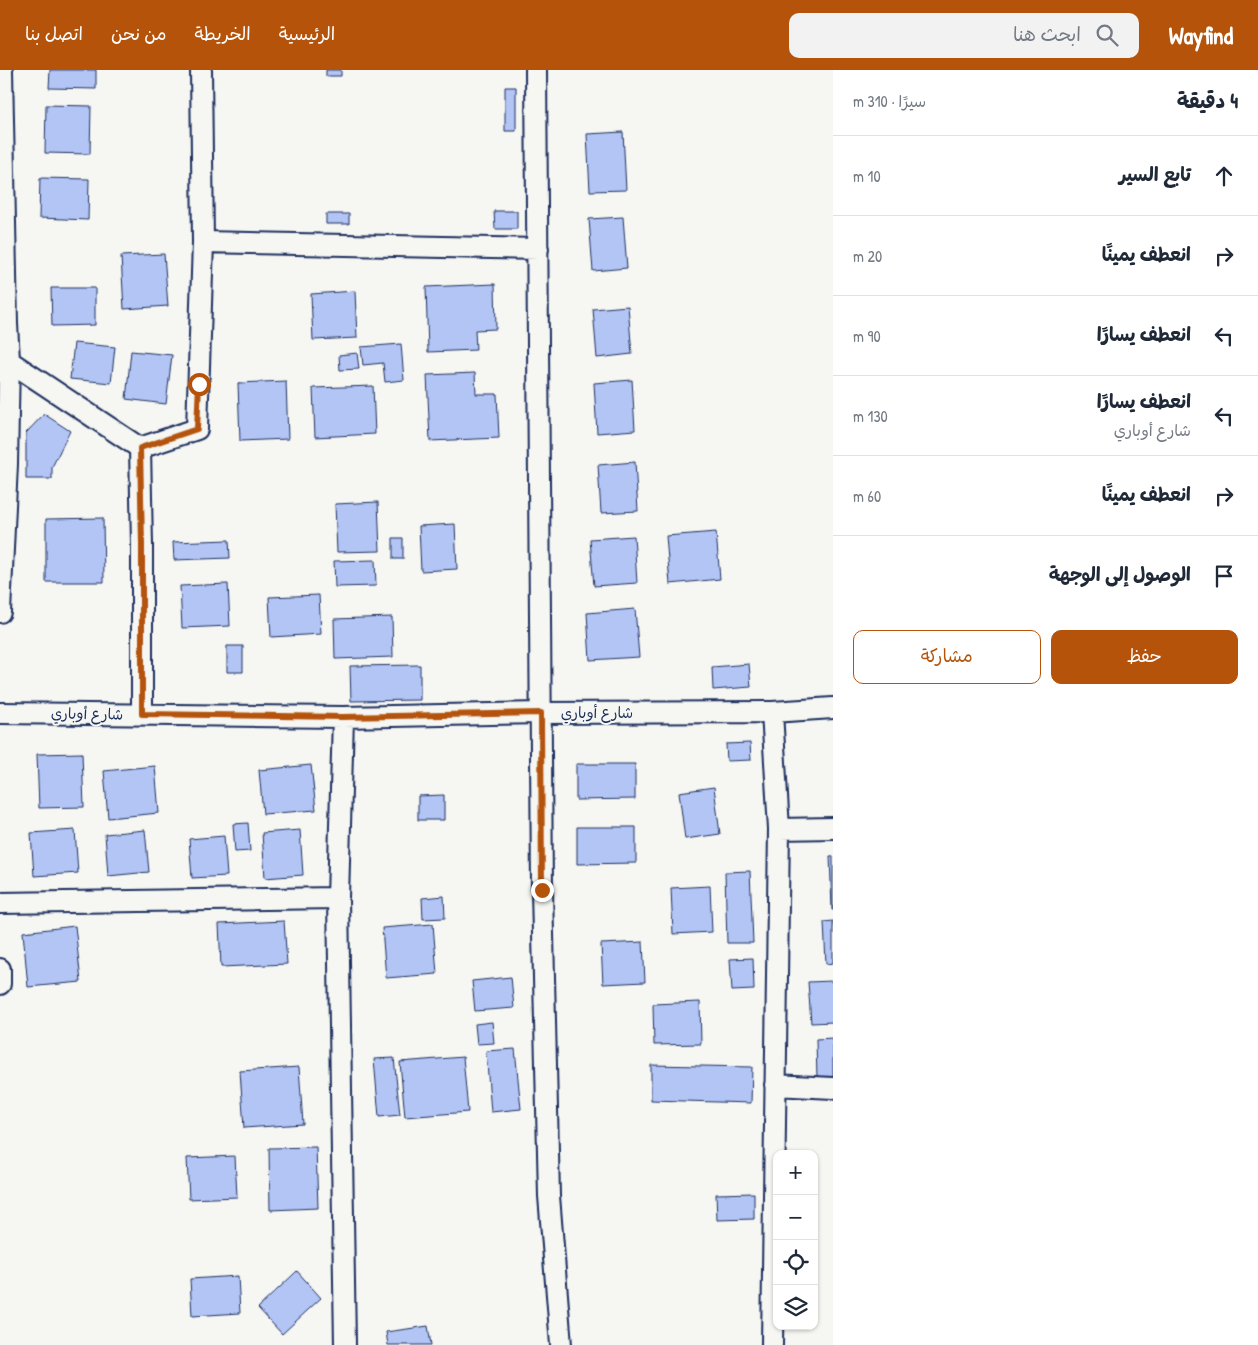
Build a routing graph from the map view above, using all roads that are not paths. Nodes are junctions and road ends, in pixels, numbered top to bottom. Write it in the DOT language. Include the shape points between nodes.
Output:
graph roads {
  1 [pos="2,70"];
  2 [pos="201,70"];
  3 [pos="536,70"];
  4 [pos="203,242"];
  5 [pos="538,249"];
  6 [pos="4,358"];
  7 [pos="140,448"];
  8 [pos="3,464"];
  9 [pos="0,612"];
  10 [pos="833,708"];
  11 [pos="772,712"];
  12 [pos="0,713"];
  13 [pos="541,713"];
  14 [pos="142,714"];
  15 [pos="343,717"];
  16 [pos="833,828"];
  17 [pos="779,829"];
  18 [pos="338,898"];
  19 [pos="0,903"];
  20 [pos="0,969"];
  21 [pos="0,984"];
  22 [pos="775,1085"];
  23 [pos="833,1088"];
  24 [pos="345,1345"];
  25 [pos="561,1345"];
  26 [pos="772,1345"];
  1 -- 6 [label="street"];
  2 -- 4 [label="street"];
  3 -- 5 [label="street"];
  4 -- 5 [label="street"];
  4 -- 7 [label="street" via="197,429"];
  5 -- 13 [label="street"];
  6 -- 7 [label="street"];
  6 -- 8 [label="street"];
  7 -- 14 [label="street"];
  8 -- 9 [label="street"];
  10 -- 11 [label="street, شارع أوباري"];
  11 -- 13 [label="street, شارع أوباري"];
  11 -- 17 [label="street"];
  12 -- 14 [label="street, شارع أوباري"];
  13 -- 15 [label="street, شارع أوباري"];
  13 -- 25 [label="street" via="549,1196"];
  14 -- 15 [label="street, شارع أوباري"];
  15 -- 18 [label="street"];
  16 -- 17 [label="street"];
  17 -- 22 [label="street"];
  18 -- 19 [label="street"];
  18 -- 24 [label="street"];
  20 -- 21 [label="street"];
  22 -- 23 [label="street"];
  22 -- 26 [label="street"];
}
